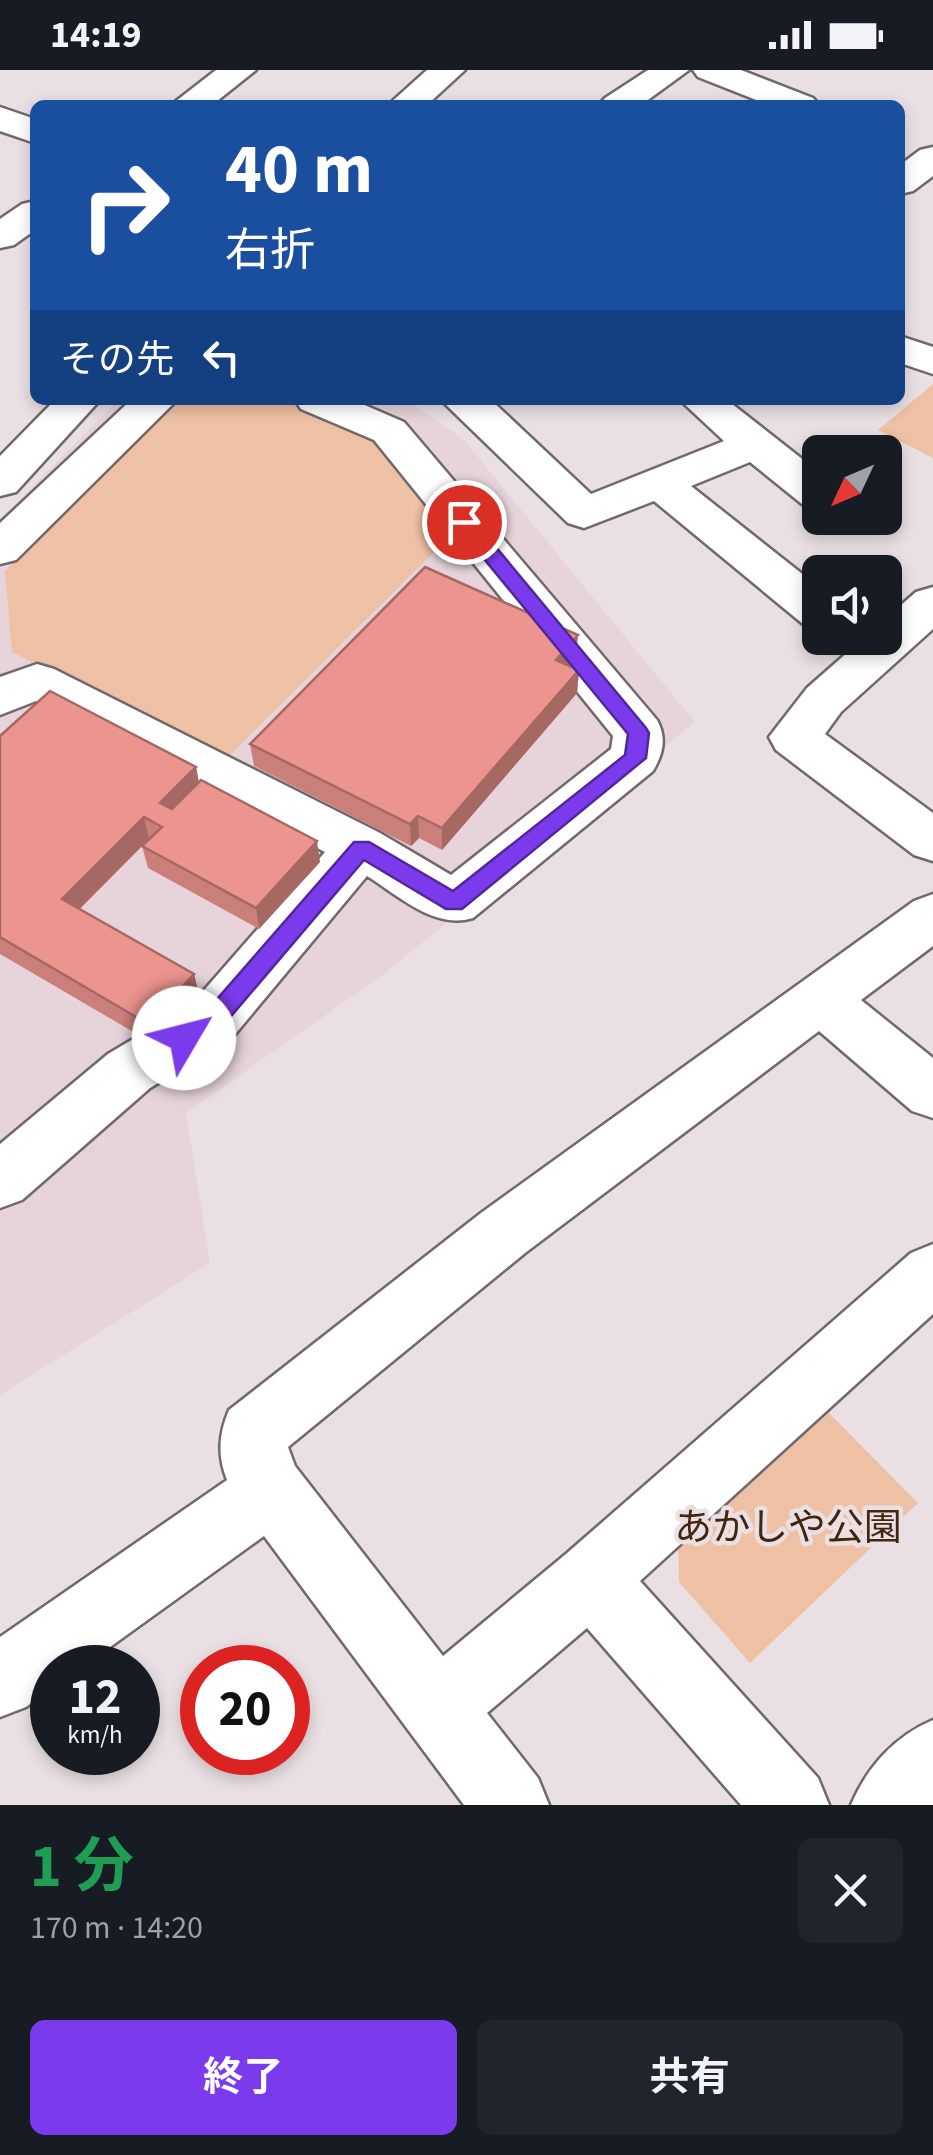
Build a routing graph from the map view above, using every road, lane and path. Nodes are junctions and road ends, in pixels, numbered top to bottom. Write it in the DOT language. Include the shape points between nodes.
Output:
graph roads {
  1 [pos="239,70"];
  2 [pos="448,70"];
  3 [pos="672,70"];
  4 [pos="710,70"];
  5 [pos="807,70"];
  6 [pos="196,100"];
  7 [pos="412,100"];
  8 [pos="625,100"];
  9 [pos="775,100"];
  10 [pos="778,100"];
  11 [pos="0,118"];
  12 [pos="30,130"];
  13 [pos="905,145"];
  14 [pos="933,156"];
  15 [pos="905,179"];
  16 [pos="30,216"];
  17 [pos="0,237"];
  18 [pos="905,350"];
  19 [pos="933,362"];
  20 [pos="73,405"];
  21 [pos="151,405"];
  22 [pos="328,405"];
  23 [pos="470,405"];
  24 [pos="708,405"];
  25 [pos="749,440"];
  26 [pos="802,481"];
  27 [pos="0,482"];
  28 [pos="659,482"];
  29 [pos="0,549"];
  30 [pos="802,598"];
  31 [pos="933,604"];
  32 [pos="902,623"];
  33 [pos="855,655"];
  34 [pos="0,697"];
  35 [pos="933,841"];
  36 [pos="361,848"];
  37 [pos="933,916"];
  38 [pos="822,1000"];
  39 [pos="933,1093"];
  40 [pos="0,1181"];
  41 [pos="933,1273"];
  42 [pos="271,1490"];
  43 [pos="591,1579"];
  44 [pos="0,1681"];
  45 [pos="436,1709"];
  46 [pos="933,1757"];
  47 [pos="501,1801"];
  48 [pos="792,1805"];
  49 [pos="890,1805"];
  1 -- 6 [label="street"];
  2 -- 7 [label="street"];
  3 -- 8 [label="street"];
  4 -- 9 [label="street"];
  5 -- 10 [label="street"];
  11 -- 12 [label="street"];
  13 -- 14 [label="street"];
  14 -- 15 [label="street"];
  16 -- 17 [label="street"];
  18 -- 19 [label="street"];
  20 -- 27 [label="street"];
  21 -- 29 [label="street"];
  22 -- 36 [label="street" via="389,431 639,733 635,758 454,903"];
  23 -- 28 [label="street" via="584,513"];
  24 -- 25 [label="street"];
  25 -- 26 [label="street"];
  25 -- 28 [label="street" via="743,449"];
  28 -- 30 [label="street"];
  31 -- 32 [label="street"];
  33 -- 35 [label="street" via="794,737"];
  34 -- 36 [label="street" via="37,681"];
  36 -- 40 [label="street" via="212,1021 129,1071"];
  37 -- 38 [label="street"];
  38 -- 39 [label="street"];
  38 -- 42 [label="street" via="503,1233 253,1432 256,1467"];
  41 -- 43 [label="street"];
  42 -- 44 [label="street"];
  42 -- 45 [label="street"];
  43 -- 45 [label="street"];
  43 -- 48 [label="street"];
  45 -- 47 [label="street"];
  46 -- 49 [label="street"];
}
